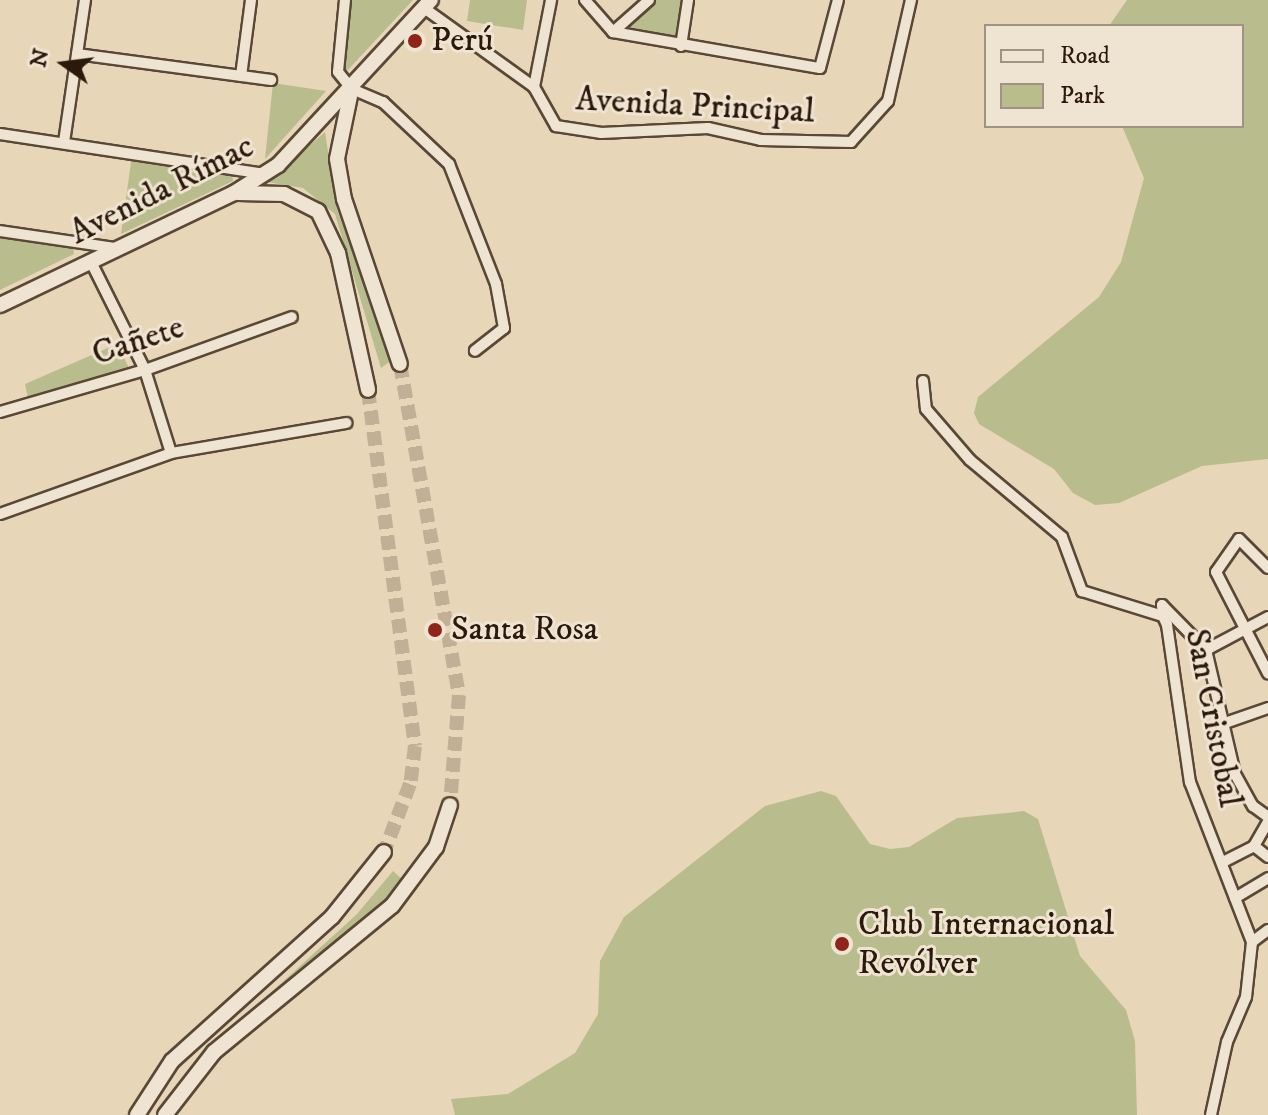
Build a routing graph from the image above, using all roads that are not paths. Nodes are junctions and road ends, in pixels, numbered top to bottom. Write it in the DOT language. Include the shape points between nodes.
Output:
graph roads {
  1 [pos="85,0"];
  2 [pos="251,0"];
  3 [pos="345,0"];
  4 [pos="551,0"];
  5 [pos="585,0"];
  6 [pos="649,0"];
  7 [pos="688,0"];
  8 [pos="838,0"];
  9 [pos="911,0"];
  10 [pos="428,4"];
  11 [pos="613,32"];
  12 [pos="681,46"];
  13 [pos="77,54"];
  14 [pos="241,76"];
  15 [pos="271,80"];
  16 [pos="534,87"];
  17 [pos="352,89"];
  18 [pos="0,134"];
  19 [pos="64,142"];
  20 [pos="265,174"];
  21 [pos="234,193"];
  22 [pos="0,231"];
  23 [pos="115,248"];
  24 [pos="90,260"];
  25 [pos="0,305"];
  26 [pos="292,317"];
  27 [pos="475,351"];
  28 [pos="400,364"];
  29 [pos="145,370"];
  30 [pos="923,381"];
  31 [pos="368,390"];
  32 [pos="0,412"];
  33 [pos="346,423"];
  34 [pos="171,453"];
  35 [pos="0,514"];
  36 [pos="1268,568"];
  37 [pos="1163,616"];
  38 [pos="1268,617"];
  39 [pos="1248,630"];
  40 [pos="1206,650"];
  41 [pos="1268,673"];
  42 [pos="1268,708"];
  43 [pos="1225,723"];
  44 [pos="450,805"];
  45 [pos="1268,819"];
  46 [pos="1254,846"];
  47 [pos="384,852"];
  48 [pos="1268,857"];
  49 [pos="1223,862"];
  50 [pos="1268,878"];
  51 [pos="1235,898"];
  52 [pos="1268,930"];
  53 [pos="1252,942"];
  54 [pos="137,1115"];
  55 [pos="165,1115"];
  56 [pos="1211,1115"];
  1 -- 13 [label="street"];
  2 -- 14 [label="street"];
  3 -- 17 [label="street" via="338,72"];
  4 -- 16 [label="street"];
  5 -- 11 [label="street"];
  6 -- 11 [label="street"];
  7 -- 12 [label="street"];
  8 -- 12 [label="street" via="820,68"];
  9 -- 16 [label="street, Avenida Principal" via="888,101 851,142 761,140 708,128 571,130 550,119"];
  10 -- 16 [label="street, Avenida Principal"];
  10 -- 17 [label="main road, Avenida Rímac"];
  11 -- 12 [label="street"];
  13 -- 14 [label="street"];
  13 -- 19 [label="street"];
  14 -- 15 [label="street"];
  17 -- 20 [label="main road, Avenida Rímac"];
  17 -- 27 [label="street" via="383,102 449,164 504,321 497,337"];
  17 -- 28 [label="main road" via="339,141 340,180"];
  18 -- 19 [label="street"];
  19 -- 20 [label="street"];
  20 -- 21 [label="main road, Avenida Rímac"];
  21 -- 23 [label="main road, Avenida Rímac"];
  21 -- 31 [label="main road" via="274,192 318,211 338,253"];
  22 -- 23 [label="street"];
  23 -- 24 [label="main road, Avenida Rímac"];
  24 -- 25 [label="main road, Avenida Rímac"];
  24 -- 29 [label="street"];
  26 -- 29 [label="street, Cañete"];
  29 -- 32 [label="street, Cañete"];
  29 -- 34 [label="street"];
  30 -- 37 [label="street, San Cristobal" via="926,409 970,460 1062,537 1082,591"];
  33 -- 34 [label="street"];
  34 -- 35 [label="street"];
  36 -- 39 [label="street" via="1239,539 1216,572"];
  37 -- 40 [label="street" via="1162,605"];
  37 -- 49 [label="street, San Cristobal" via="1175,646 1190,782"];
  38 -- 39 [label="street"];
  39 -- 40 [label="street"];
  39 -- 41 [label="street"];
  40 -- 43 [label="street"];
  42 -- 43 [label="street"];
  43 -- 45 [label="street" via="1235,774 1253,806"];
  44 -- 55 [label="main road" via="436,847 392,906 214,1052"];
  45 -- 46 [label="street"];
  46 -- 48 [label="street"];
  46 -- 49 [label="street"];
  47 -- 54 [label="main road" via="332,917 172,1061"];
  49 -- 51 [label="street, San Cristobal"];
  50 -- 51 [label="street"];
  51 -- 53 [label="street, San Cristobal"];
  52 -- 53 [label="street"];
  53 -- 56 [label="street, San Cristobal" via="1246,997 1227,1042"];
}
